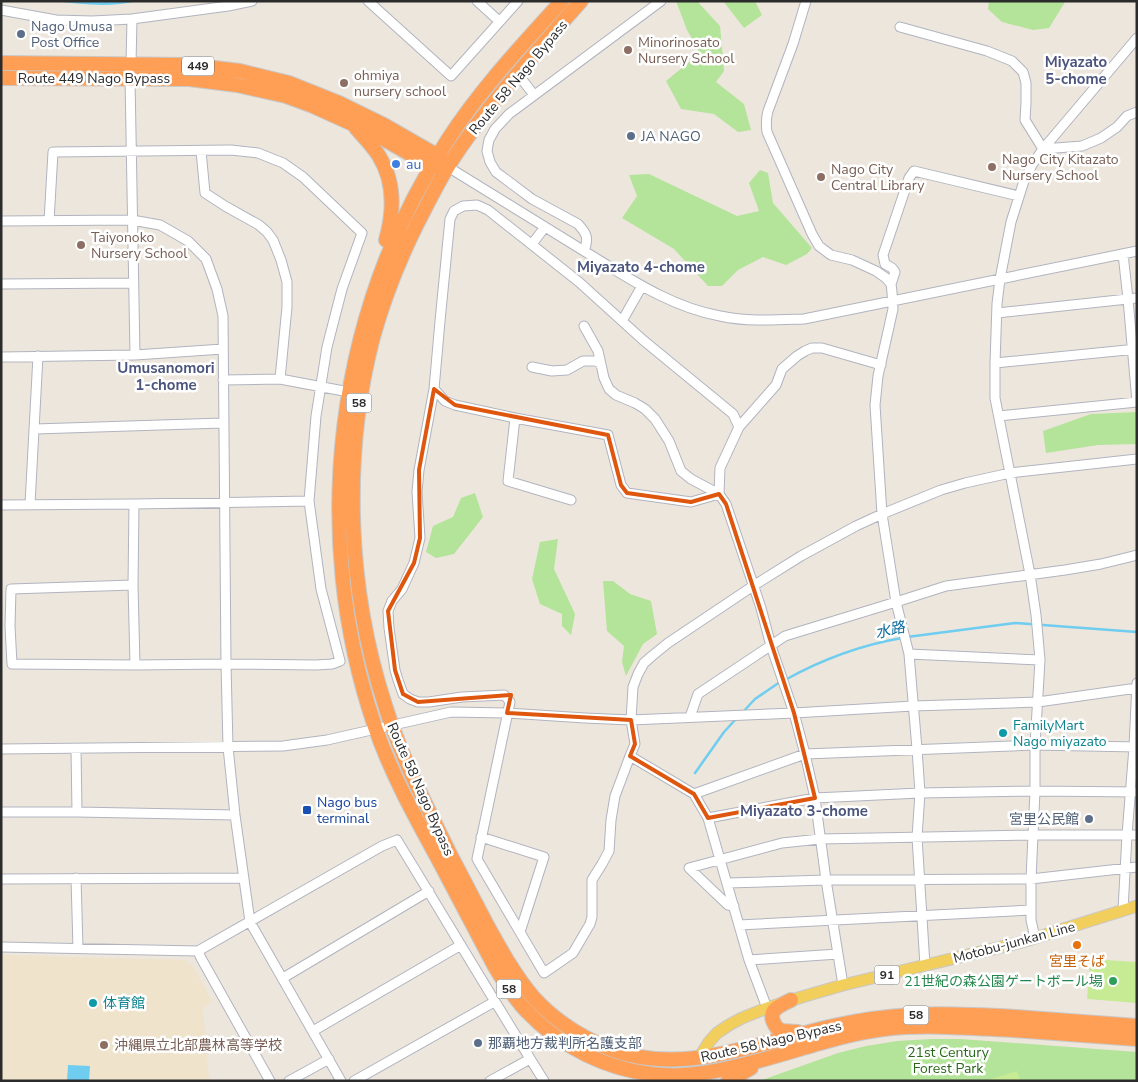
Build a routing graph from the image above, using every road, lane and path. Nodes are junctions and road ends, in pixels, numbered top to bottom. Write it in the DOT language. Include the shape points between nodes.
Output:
graph roads {
  1 [pos="252,1"];
  2 [pos="368,1"];
  3 [pos="477,1"];
  4 [pos="518,1"];
  5 [pos="562,1"];
  6 [pos="581,1"];
  7 [pos="661,1"];
  8 [pos="806,1"];
  9 [pos="1,10"];
  10 [pos="132,19"];
  11 [pos="499,21"];
  12 [pos="900,27"];
  13 [pos="1137,38"];
  14 [pos="1,63"];
  15 [pos="130,71"];
  16 [pos="517,73"];
  17 [pos="1,78"];
  18 [pos="534,95"];
  19 [pos="1137,112"];
  20 [pos="348,121"];
  21 [pos="1043,149"];
  22 [pos="131,151"];
  23 [pos="201,151"];
  24 [pos="434,161"];
  25 [pos="448,167"];
  26 [pos="1019,196"];
  27 [pos="132,220"];
  28 [pos="49,221"];
  29 [pos="1,222"];
  30 [pos="545,227"];
  31 [pos="532,244"];
  32 [pos="584,251"];
  33 [pos="1137,251"];
  34 [pos="1122,254"];
  35 [pos="385,261"];
  36 [pos="1000,279"];
  37 [pos="133,283"];
  38 [pos="1,284"];
  39 [pos="891,284"];
  40 [pos="642,286"];
  41 [pos="1132,299"];
  42 [pos="893,301"];
  43 [pos="997,313"];
  44 [pos="622,320"];
  45 [pos="584,326"];
  46 [pos="223,349"];
  47 [pos="1134,350"];
  48 [pos="135,355"];
  49 [pos="38,356"];
  50 [pos="1,358"];
  51 [pos="600,363"];
  52 [pos="995,363"];
  53 [pos="880,365"];
  54 [pos="532,367"];
  55 [pos="280,379"];
  56 [pos="223,380"];
  57 [pos="321,387"];
  58 [pos="434,389"];
  59 [pos="350,392"];
  60 [pos="999,416"];
  61 [pos="515,418"];
  62 [pos="223,423"];
  63 [pos="739,427"];
  64 [pos="35,429"];
  65 [pos="1137,459"];
  66 [pos="1010,473"];
  67 [pos="719,494"];
  68 [pos="571,500"];
  69 [pos="309,501"];
  70 [pos="224,503"];
  71 [pos="1,504"];
  72 [pos="30,504"];
  73 [pos="134,504"];
  74 [pos="882,514"];
  75 [pos="1137,555"];
  76 [pos="1030,574"];
  77 [pos="133,585"];
  78 [pos="753,586"];
  79 [pos="896,602"];
  80 [pos="6,626"];
  81 [pos="771,646"];
  82 [pos="909,654"];
  83 [pos="1040,660"];
  84 [pos="226,664"];
  85 [pos="135,665"];
  86 [pos="1137,683"];
  87 [pos="1137,688"];
  88 [pos="1038,702"];
  89 [pos="914,706"];
  90 [pos="507,713"];
  91 [pos="794,713"];
  92 [pos="690,717"];
  93 [pos="631,720"];
  94 [pos="392,726"];
  95 [pos="376,730"];
  96 [pos="1035,745"];
  97 [pos="228,747"];
  98 [pos="1136,747"];
  99 [pos="1,749"];
  100 [pos="76,749"];
  101 [pos="917,749"];
  102 [pos="805,754"];
  103 [pos="630,756"];
  104 [pos="1035,791"];
  105 [pos="1134,792"];
  106 [pos="920,793"];
  107 [pos="694,794"];
  108 [pos="814,798"];
  109 [pos="1,812"];
  110 [pos="77,812"];
  111 [pos="235,815"];
  112 [pos="708,818"];
  113 [pos="1032,835"];
  114 [pos="1132,835"];
  115 [pos="481,837"];
  116 [pos="918,837"];
  117 [pos="820,839"];
  118 [pos="720,860"];
  119 [pos="1137,867"];
  120 [pos="1126,868"];
  121 [pos="76,878"];
  122 [pos="244,878"];
  123 [pos="1,879"];
  124 [pos="1031,879"];
  125 [pos="826,880"];
  126 [pos="920,880"];
  127 [pos="727,883"];
  128 [pos="429,891"];
  129 [pos="734,906"];
  130 [pos="1137,906"];
  131 [pos="1031,910"];
  132 [pos="1123,910"];
  133 [pos="922,916"];
  134 [pos="833,920"];
  135 [pos="250,922"];
  136 [pos="739,925"];
  137 [pos="520,932"];
  138 [pos="1035,938"];
  139 [pos="461,945"];
  140 [pos="1,947"];
  141 [pos="78,948"];
  142 [pos="198,951"];
  143 [pos="838,954"];
  144 [pos="749,960"];
  145 [pos="494,965"];
  146 [pos="924,966"];
  147 [pos="479,974"];
  148 [pos="283,978"];
  149 [pos="843,986"];
  150 [pos="791,1000"];
  151 [pos="494,1002"];
  152 [pos="767,1008"];
  153 [pos="1137,1026"];
  154 [pos="313,1031"];
  155 [pos="811,1031"];
  156 [pos="1137,1040"];
  157 [pos="699,1058"];
  158 [pos="769,1058"];
  159 [pos="329,1059"];
  160 [pos="530,1059"];
  161 [pos="608,1064"];
  162 [pos="692,1078"];
  163 [pos="270,1081"];
  164 [pos="289,1081"];
  165 [pos="341,1081"];
  166 [pos="354,1081"];
  167 [pos="490,1081"];
  168 [pos="544,1081"];
  169 [pos="627,1081"];
  170 [pos="728,1081"];
  1 -- 10 [label="street"];
  2 -- 11 [label="street" via="451,76"];
  3 -- 11 [label="street"];
  4 -- 11 [label="street"];
  5 -- 24 [label="highway, Route 58 Nago Bypass / 58" via="484,90"];
  6 -- 16 [label="highway, Route 58 Nago Bypass / 58"];
  7 -- 18 [label="street"];
  8 -- 39 [label="street" via="768,111 768,132 820,246 831,255 876,271"];
  9 -- 10 [label="street" via="56,20"];
  10 -- 15 [label="street"];
  12 -- 21 [label="street" via="1012,61 1022,72 1026,84 1025,120"];
  13 -- 21 [label="street"];
  14 -- 15 [label="highway, Route 449 Nago Bypass / 449"];
  15 -- 17 [label="highway, Route 449 Nago Bypass / 449"];
  15 -- 20 [label="highway, Route 449 Nago Bypass / 449" via="214,81 286,96"];
  15 -- 22 [label="street"];
  15 -- 24 [label="highway, Route 449 Nago Bypass / 449" via="189,65 240,71 289,83 362,114"];
  16 -- 18 [label="street"];
  16 -- 25 [label="highway, Route 58 Nago Bypass / 58"];
  18 -- 32 [label="street" via="495,129 487,151 490,162 496,172 532,199 578,224 587,237"];
  19 -- 21 [label="street" via="1100,138 1082,146"];
  20 -- 24 [label="highway, Route 449 Nago Bypass / 449"];
  20 -- 35 [label="highway" via="380,156 389,180 392,215"];
  21 -- 26 [label="street" via="1032,165"];
  22 -- 23 [label="street"];
  22 -- 27 [label="street"];
  22 -- 28 [label="street" via="53,152"];
  23 -- 55 [label="street" via="205,193 268,232 281,260 287,282 287,308"];
  23 -- 57 [label="street" via="258,153 283,163 304,177 362,233 340,297"];
  24 -- 25 [label="highway, Route 449 Nago Bypass / 449"];
  24 -- 35 [label="highway, Route 58 Nago Bypass / 58"];
  25 -- 30 [label="street"];
  25 -- 94 [label="highway, Route 58 Nago Bypass / 58" via="397,266 385,299 366,364 357,427 353,498 355,557 367,639"];
  26 -- 36 [label="street"];
  26 -- 39 [label="street" via="914,171 883,255 885,264 896,272"];
  27 -- 28 [label="street"];
  27 -- 37 [label="street"];
  27 -- 46 [label="street" via="160,225 188,241 206,259 223,316"];
  28 -- 29 [label="street"];
  30 -- 31 [label="street"];
  30 -- 32 [label="street"];
  31 -- 44 [label="street"];
  31 -- 58 [label="street" via="477,205 463,206 454,211 450,219"];
  32 -- 40 [label="street"];
  33 -- 34 [label="street"];
  34 -- 36 [label="street"];
  34 -- 41 [label="street"];
  35 -- 59 [label="highway, Route 58 Nago Bypass / 58" via="358,346"];
  36 -- 42 [label="street"];
  36 -- 43 [label="street"];
  37 -- 38 [label="street"];
  37 -- 48 [label="street"];
  39 -- 42 [label="street"];
  40 -- 42 [label="street" via="700,311 758,320 804,319"];
  40 -- 44 [label="street"];
  41 -- 43 [label="street"];
  41 -- 47 [label="street"];
  42 -- 53 [label="street"];
  43 -- 52 [label="street"];
  44 -- 63 [label="street" via="733,414"];
  45 -- 51 [label="street" via="598,351"];
  46 -- 48 [label="street"];
  46 -- 56 [label="street"];
  47 -- 52 [label="street"];
  47 -- 60 [label="street" via="1137,402"];
  48 -- 49 [label="street"];
  49 -- 50 [label="street"];
  49 -- 64 [label="street"];
  51 -- 54 [label="street" via="583,361 567,370 552,371"];
  51 -- 67 [label="street" via="609,389 616,396 645,409 655,419 681,471"];
  52 -- 60 [label="street" via="995,398"];
  53 -- 63 [label="street" via="822,348 805,351 782,369 776,385"];
  53 -- 74 [label="street" via="875,405"];
  55 -- 56 [label="street"];
  55 -- 57 [label="street"];
  56 -- 62 [label="street"];
  57 -- 59 [label="street"];
  57 -- 69 [label="street"];
  58 -- 61 [label="street" via="445,401 455,405"];
  58 -- 90 [label="street" via="419,470 420,538 414,563 388,611 395,670 403,694 410,699 429,702 462,696 504,695 510,702"];
  59 -- 95 [label="highway, Route 58 Nago Bypass / 58" via="339,483 340,549 354,650"];
  60 -- 66 [label="street"];
  61 -- 67 [label="street" via="608,436 621,485 627,493 692,502"];
  61 -- 68 [label="street" via="508,481"];
  62 -- 64 [label="street"];
  62 -- 70 [label="street"];
  63 -- 67 [label="street" via="720,468"];
  64 -- 72 [label="street"];
  65 -- 66 [label="street"];
  66 -- 74 [label="street" via="941,490"];
  66 -- 76 [label="street"];
  67 -- 78 [label="street" via="726,504"];
  69 -- 70 [label="street"];
  69 -- 84 [label="street" via="321,589 340,661 332,664"];
  70 -- 73 [label="street"];
  70 -- 84 [label="street"];
  71 -- 72 [label="street"];
  72 -- 73 [label="street"];
  73 -- 77 [label="street"];
  74 -- 78 [label="street" via="801,556"];
  74 -- 79 [label="street"];
  75 -- 76 [label="street" via="1101,564"];
  76 -- 79 [label="street" via="946,586"];
  76 -- 83 [label="street"];
  77 -- 80 [label="street" via="11,589"];
  77 -- 85 [label="street"];
  78 -- 81 [label="street"];
  78 -- 93 [label="street" via="668,643 644,664 632,688"];
  79 -- 81 [label="street" via="785,636"];
  79 -- 82 [label="street"];
  80 -- 85 [label="street" via="12,664"];
  81 -- 91 [label="street"];
  81 -- 92 [label="street" via="698,694"];
  82 -- 83 [label="street"];
  82 -- 89 [label="street"];
  83 -- 88 [label="street"];
  84 -- 85 [label="street"];
  84 -- 97 [label="street"];
  86 -- 87 [label="street"];
  87 -- 88 [label="street"];
  87 -- 98 [label="street"];
  88 -- 89 [label="street"];
  88 -- 96 [label="street"];
  89 -- 91 [label="street"];
  89 -- 101 [label="street"];
  90 -- 93 [label="street"];
  90 -- 94 [label="street" via="451,712"];
  90 -- 115 [label="street"];
  91 -- 92 [label="street"];
  91 -- 102 [label="street"];
  92 -- 93 [label="street"];
  93 -- 103 [label="street" via="635,744"];
  94 -- 95 [label="street"];
  94 -- 157 [label="highway, Route 58 Nago Bypass / 58" via="419,790 467,887 513,969 536,1000 570,1028 616,1051 666,1060"];
  95 -- 97 [label="street" via="283,746"];
  95 -- 145 [label="highway, Route 58 Nago Bypass / 58" via="408,803"];
  96 -- 98 [label="street"];
  96 -- 101 [label="street"];
  96 -- 104 [label="street"];
  97 -- 100 [label="street"];
  97 -- 111 [label="street"];
  98 -- 105 [label="street"];
  99 -- 100 [label="street"];
  100 -- 110 [label="street"];
  101 -- 102 [label="street"];
  101 -- 106 [label="street"];
  102 -- 107 [label="street"];
  102 -- 108 [label="street"];
  103 -- 107 [label="street"];
  103 -- 137 [label="street" via="615,796 608,851 592,880 590,924 573,953 544,973"];
  104 -- 105 [label="street"];
  104 -- 106 [label="street"];
  104 -- 113 [label="street"];
  105 -- 114 [label="street"];
  106 -- 108 [label="street"];
  106 -- 116 [label="street"];
  107 -- 112 [label="street"];
  108 -- 112 [label="street"];
  108 -- 117 [label="street"];
  109 -- 110 [label="street"];
  110 -- 111 [label="street"];
  111 -- 122 [label="street"];
  112 -- 118 [label="street"];
  113 -- 114 [label="street"];
  113 -- 116 [label="street"];
  113 -- 124 [label="street"];
  114 -- 120 [label="street"];
  115 -- 137 [label="street" via="477,859"];
  115 -- 137 [label="street" via="544,857"];
  116 -- 117 [label="street"];
  116 -- 126 [label="street"];
  117 -- 118 [label="street" via="782,843"];
  117 -- 125 [label="street"];
  118 -- 127 [label="street"];
  118 -- 129 [label="street" via="689,868 728,905"];
  119 -- 120 [label="street"];
  120 -- 124 [label="street"];
  120 -- 132 [label="street"];
  121 -- 122 [label="street"];
  121 -- 123 [label="street"];
  121 -- 141 [label="street"];
  122 -- 135 [label="street"];
  124 -- 126 [label="street"];
  124 -- 131 [label="street"];
  125 -- 126 [label="street"];
  125 -- 127 [label="street"];
  125 -- 134 [label="street"];
  126 -- 133 [label="street"];
  127 -- 129 [label="street"];
  128 -- 135 [label="street" via="397,840"];
  128 -- 139 [label="street"];
  128 -- 148 [label="street"];
  129 -- 136 [label="street"];
  130 -- 132 [label="main road, Motobu-junkan Line / 91"];
  131 -- 133 [label="street"];
  131 -- 138 [label="street"];
  132 -- 138 [label="main road, Motobu-junkan Line / 91"];
  133 -- 134 [label="street"];
  133 -- 146 [label="street"];
  134 -- 136 [label="street"];
  134 -- 143 [label="street"];
  135 -- 142 [label="street"];
  135 -- 148 [label="street"];
  136 -- 144 [label="street"];
  138 -- 146 [label="main road, Motobu-junkan Line / 91"];
  139 -- 147 [label="street"];
  139 -- 154 [label="street"];
  140 -- 141 [label="street"];
  141 -- 142 [label="street"];
  142 -- 163 [label="street"];
  143 -- 144 [label="street"];
  143 -- 149 [label="street"];
  144 -- 152 [label="street"];
  145 -- 147 [label="street"];
  145 -- 161 [label="highway, Route 58 Nago Bypass / 58" via="522,1006 540,1024 563,1042"];
  146 -- 149 [label="main road, Motobu-junkan Line / 91"];
  147 -- 151 [label="street"];
  148 -- 154 [label="street"];
  149 -- 150 [label="main road, Motobu-junkan Line / 91"];
  150 -- 152 [label="main road, Motobu-junkan Line / 91"];
  150 -- 155 [label="highway" via="775,1008 774,1025 782,1031"];
  151 -- 160 [label="street"];
  151 -- 166 [label="street"];
  152 -- 157 [label="main road, Motobu-junkan Line / 91" via="747,1015 718,1033"];
  153 -- 155 [label="highway, Route 58 Nago Bypass / 58" via="930,1014 878,1018"];
  154 -- 159 [label="street"];
  155 -- 157 [label="highway, Route 58 Nago Bypass / 58"];
  156 -- 158 [label="highway, Route 58 Nago Bypass / 58" via="941,1026 911,1027 856,1034"];
  157 -- 162 [label="highway, Motobu-junkan Line"];
  158 -- 162 [label="highway, Route 58 Nago Bypass / 58"];
  158 -- 170 [label="highway"];
  159 -- 164 [label="street"];
  159 -- 165 [label="street"];
  160 -- 167 [label="street"];
  160 -- 168 [label="street"];
  161 -- 162 [label="highway, Route 58 Nago Bypass / 58" via="641,1073"];
  161 -- 169 [label="highway"];
}
